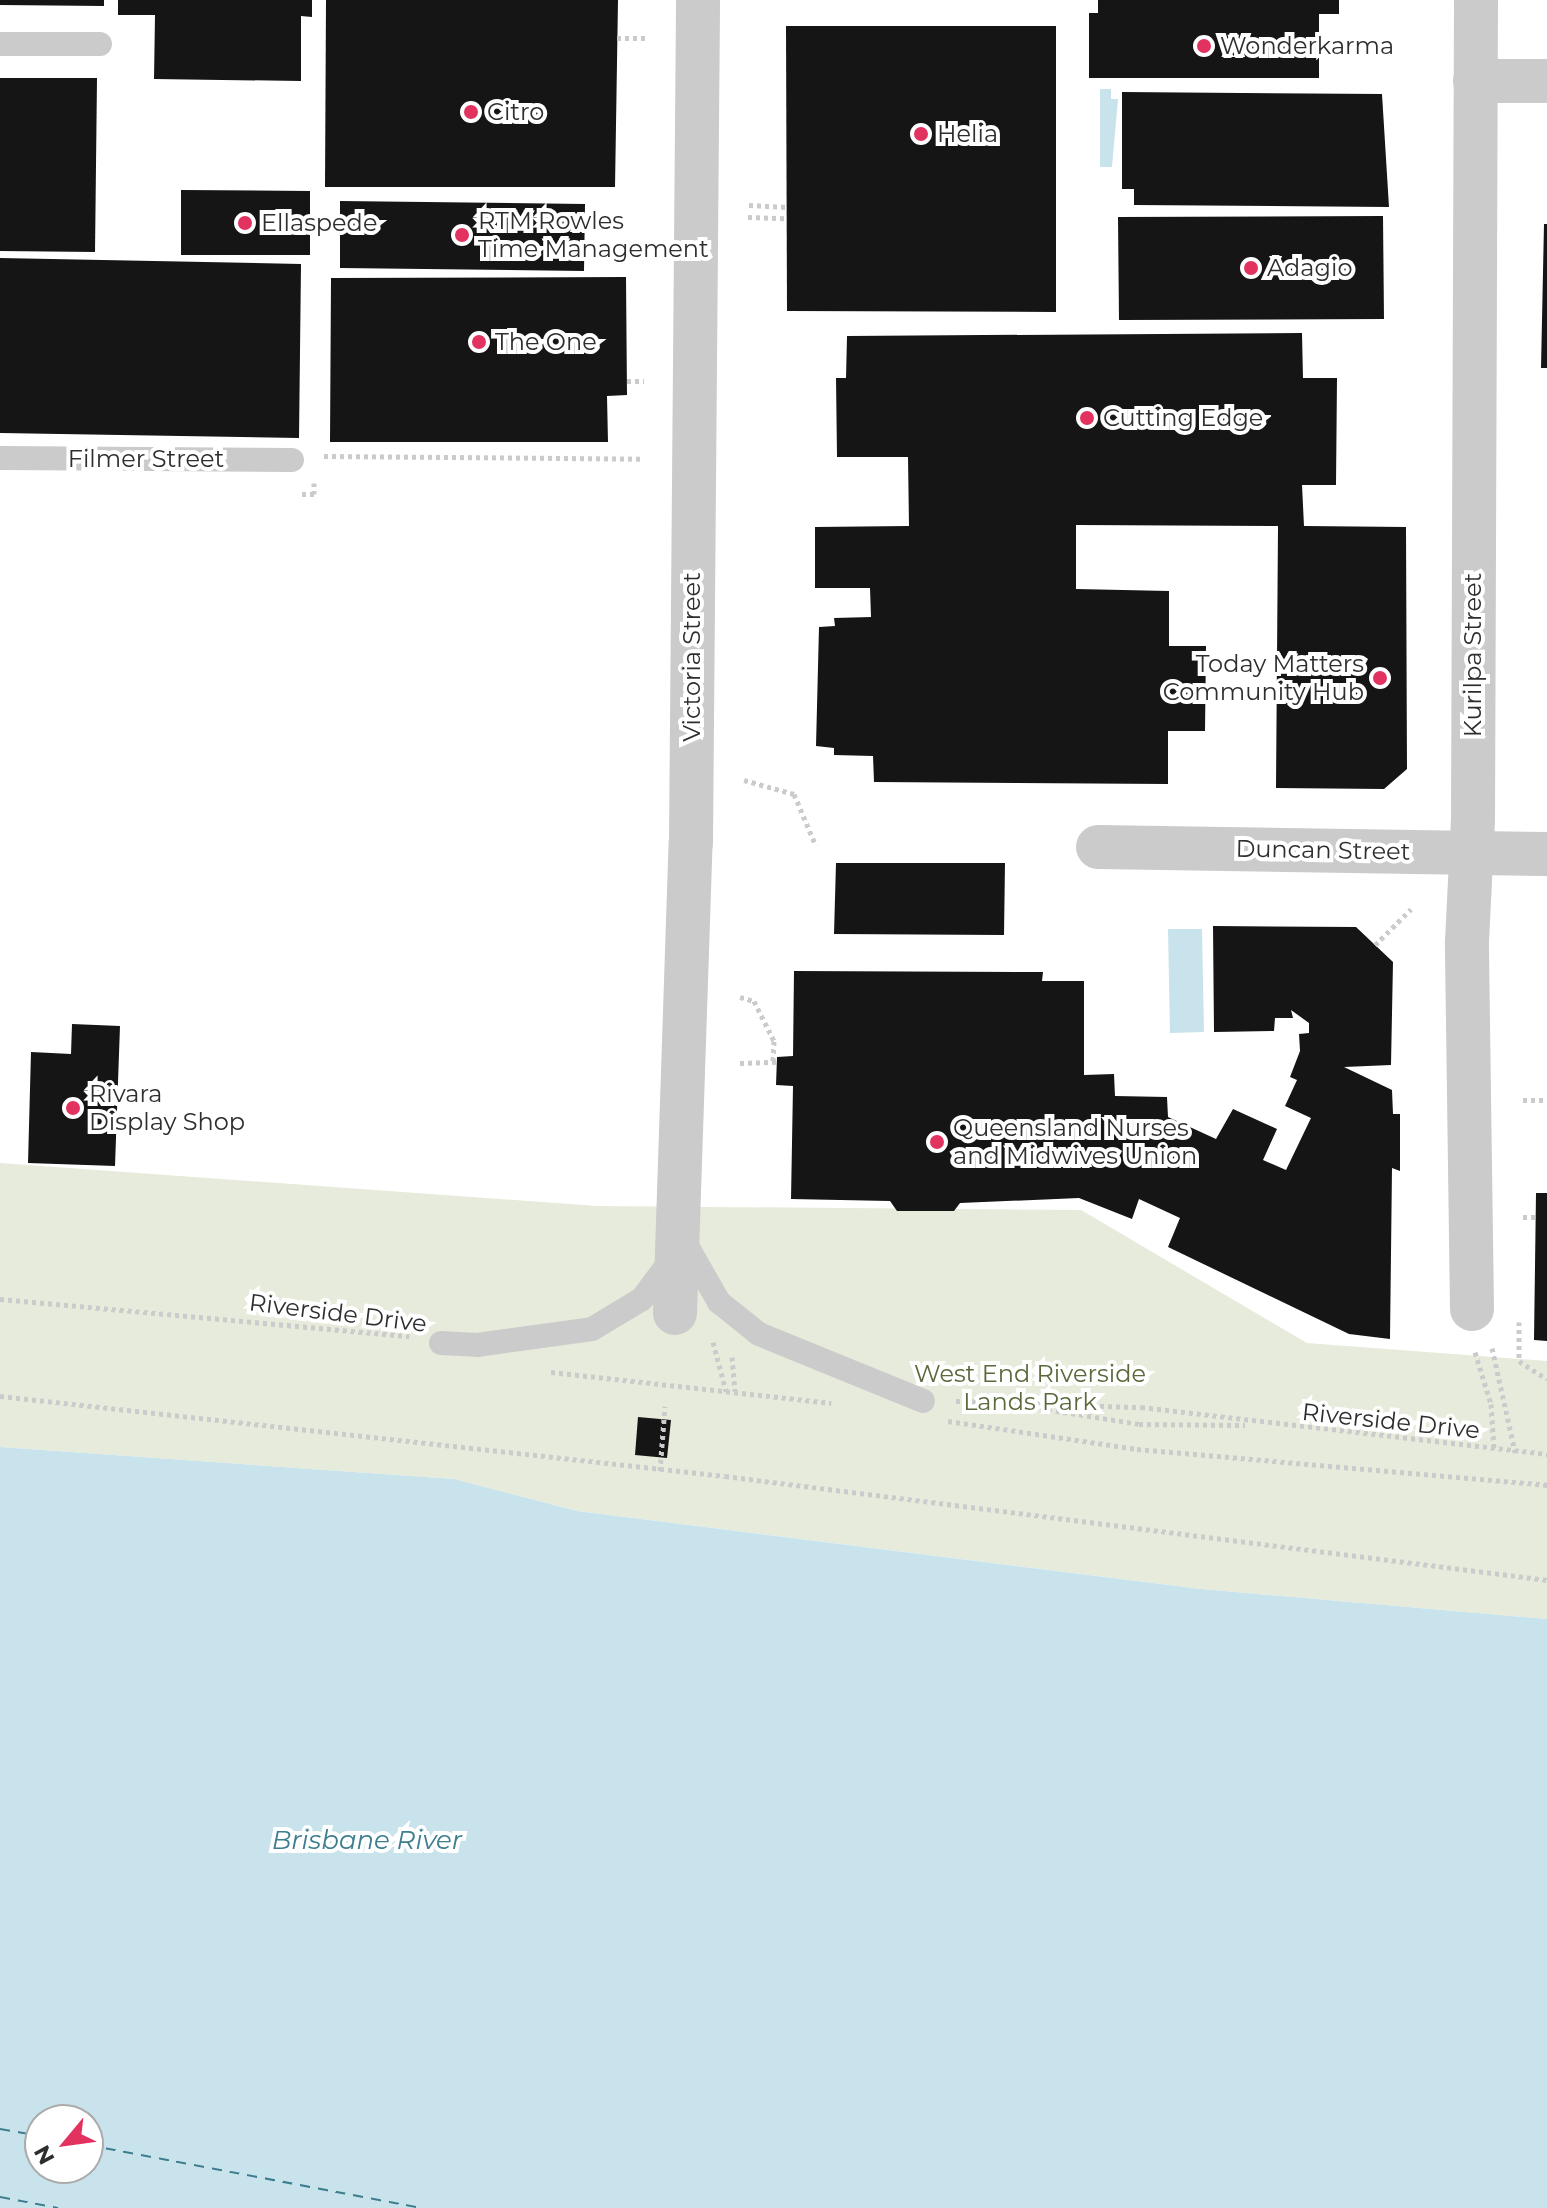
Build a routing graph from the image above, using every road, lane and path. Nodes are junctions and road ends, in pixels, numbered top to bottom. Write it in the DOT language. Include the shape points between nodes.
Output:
graph roads {
  1 [pos="698,0"];
  2 [pos="1476,0"];
  3 [pos="617,38"];
  4 [pos="649,38"];
  5 [pos="0,44"];
  6 [pos="100,44"];
  7 [pos="1475,81"];
  8 [pos="1547,81"];
  9 [pos="749,205"];
  10 [pos="787,207"];
  11 [pos="748,217"];
  12 [pos="786,218"];
  13 [pos="627,381"];
  14 [pos="644,381"];
  15 [pos="0,458"];
  16 [pos="292,460"];
  17 [pos="744,780"];
  18 [pos="816,846"];
  19 [pos="1098,847"];
  20 [pos="1471,851"];
  21 [pos="1547,854"];
  22 [pos="1411,909"];
  23 [pos="1375,945"];
  24 [pos="740,997"];
  25 [pos="740,1063"];
  26 [pos="1523,1100"];
  27 [pos="1547,1100"];
  28 [pos="1523,1217"];
  29 [pos="1537,1217"];
  30 [pos="681,1236"];
  31 [pos="0,1299"];
  32 [pos="1472,1309"];
  33 [pos="675,1313"];
  34 [pos="1519,1322"];
  35 [pos="441,1343"];
  36 [pos="534,1369"];
  37 [pos="1547,1379"];
  38 [pos="0,1396"];
  39 [pos="842,1405"];
  40 [pos="665,1406"];
  41 [pos="929,1410"];
  42 [pos="1262,1425"];
  43 [pos="1494,1449"];
  44 [pos="1515,1452"];
  45 [pos="1547,1454"];
  46 [pos="660,1471"];
  47 [pos="1547,1485"];
  48 [pos="1547,1580"];
  1 -- 30 [label="street, Victoria Street"];
  2 -- 7 [label="street, Kurilpa Street"];
  3 -- 4 [label="path"];
  5 -- 6 [label="lane"];
  7 -- 8 [label="street"];
  7 -- 20 [label="street, Kurilpa Street"];
  9 -- 10 [label="path"];
  11 -- 12 [label="path"];
  13 -- 14 [label="path"];
  15 -- 16 [label="lane, Filmer Street"];
  17 -- 18 [label="path" via="794,794"];
  19 -- 20 [label="street, Duncan Street"];
  20 -- 21 [label="street, Duncan Street"];
  20 -- 32 [label="street, Kurilpa Street"];
  22 -- 23 [label="path"];
  24 -- 25 [label="path" via="754,1001 774,1041 775,1062"];
  26 -- 27 [label="path"];
  28 -- 29 [label="path"];
  30 -- 33 [label="street, Victoria Street"];
  30 -- 35 [label="lane" via="651,1292 592,1329 477,1345"];
  30 -- 41 [label="lane" via="719,1302 759,1334"];
  31 -- 35 [label="path, Riverside Drive"];
  32 -- 43 [label="path" via="1470,1342 1489,1395"];
  32 -- 44 [label="path" via="1502,1376"];
  34 -- 37 [label="path" via="1519,1361"];
  36 -- 39 [label="path"];
  38 -- 46 [label="path"];
  40 -- 46 [label="path"];
  41 -- 47 [label="path" via="1137,1449"];
  42 -- 42 [label="path, Riverside Drive" via="1139,1424 1015,1404 1141,1407"];
  42 -- 43 [label="path, Riverside Drive"];
  43 -- 44 [label="path, Riverside Drive"];
  44 -- 45 [label="path, Riverside Drive"];
  46 -- 48 [label="path"];
}
